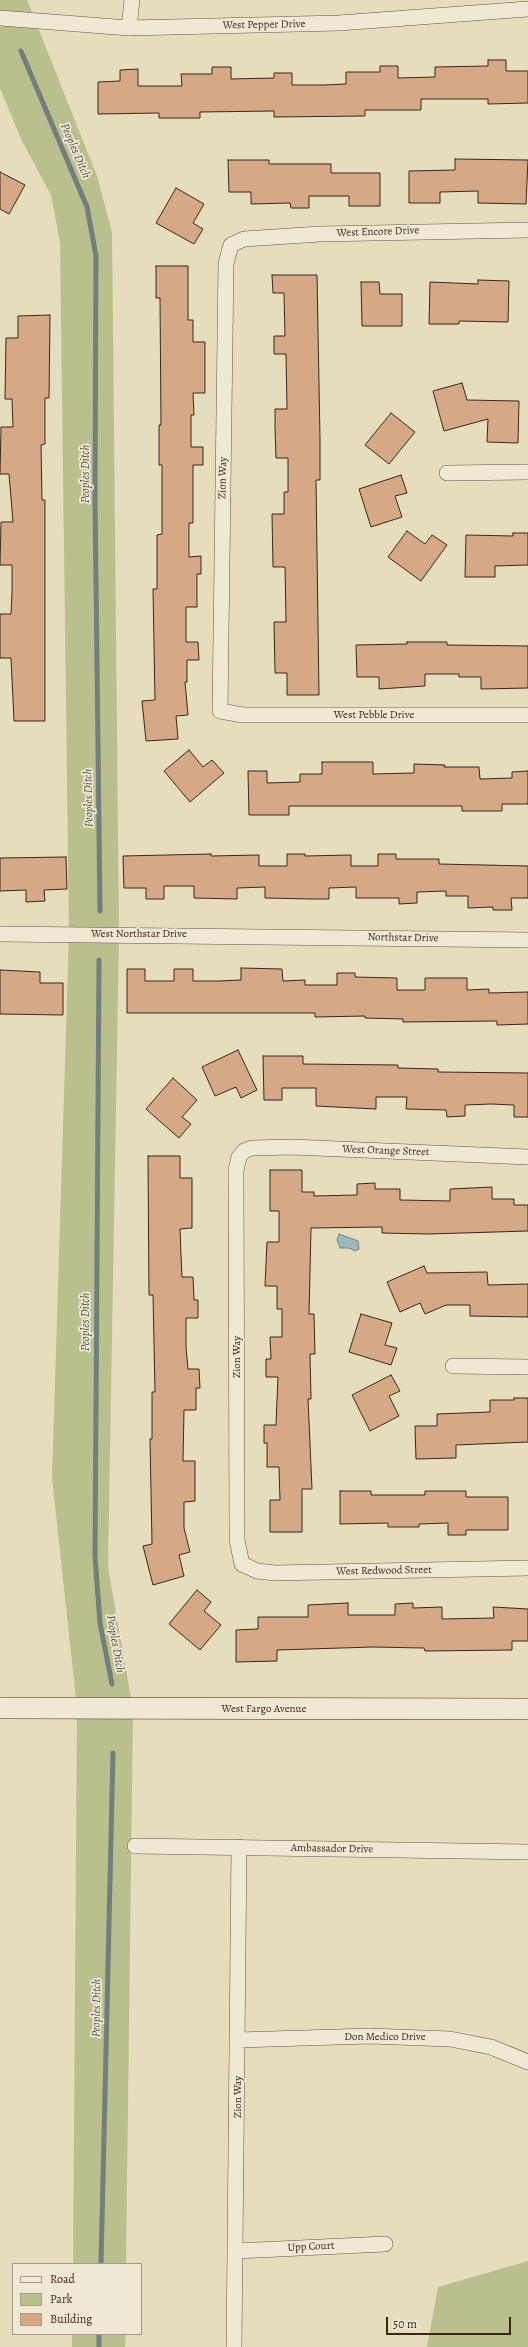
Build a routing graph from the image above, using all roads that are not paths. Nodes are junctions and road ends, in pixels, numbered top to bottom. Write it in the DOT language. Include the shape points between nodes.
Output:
graph roads {
  1 [pos="132,0"];
  2 [pos="528,9"];
  3 [pos="0,18"];
  4 [pos="129,28"];
  5 [pos="528,230"];
  6 [pos="231,245"];
  7 [pos="528,472"];
  8 [pos="446,473"];
  9 [pos="220,711"];
  10 [pos="528,715"];
  11 [pos="0,934"];
  12 [pos="279,936"];
  13 [pos="528,940"];
  14 [pos="244,1151"];
  15 [pos="528,1157"];
  16 [pos="453,1366"];
  17 [pos="528,1367"];
  18 [pos="242,1564"];
  19 [pos="528,1568"];
  20 [pos="0,1708"];
  21 [pos="528,1708"];
  22 [pos="135,1846"];
  23 [pos="239,1848"];
  24 [pos="528,1852"];
  25 [pos="238,2040"];
  26 [pos="528,2062"];
  27 [pos="385,2244"];
  28 [pos="236,2251"];
  29 [pos="234,2347"];
  1 -- 4 [label="street"];
  2 -- 4 [label="street, West Pepper Drive" via="339,23"];
  3 -- 4 [label="street, West Pepper Drive"];
  5 -- 6 [label="street, West Encore Drive" via="320,234 244,239"];
  6 -- 9 [label="street, Zion Way" via="226,263"];
  7 -- 8 [label="street"];
  9 -- 10 [label="street, West Pebble Drive" via="251,715"];
  11 -- 12 [label="street, West Northstar Drive"];
  12 -- 13 [label="street, Northstar Drive"];
  14 -- 15 [label="street, West Orange Street" via="252,1148 292,1147"];
  14 -- 18 [label="street, Zion Way" via="239,1157 236,1170 238,1540"];
  16 -- 17 [label="street"];
  18 -- 19 [label="street, West Redwood Street" via="257,1572 275,1573"];
  20 -- 21 [label="main road, West Fargo Avenue"];
  22 -- 23 [label="street, Ambassador Drive"];
  23 -- 24 [label="street, Ambassador Drive"];
  23 -- 25 [label="street, Zion Way"];
  25 -- 26 [label="street, Don Medico Drive" via="370,2036 443,2038 491,2047"];
  25 -- 28 [label="street, Zion Way"];
  27 -- 28 [label="street, Upp Court"];
  28 -- 29 [label="street, Zion Way"];
}
